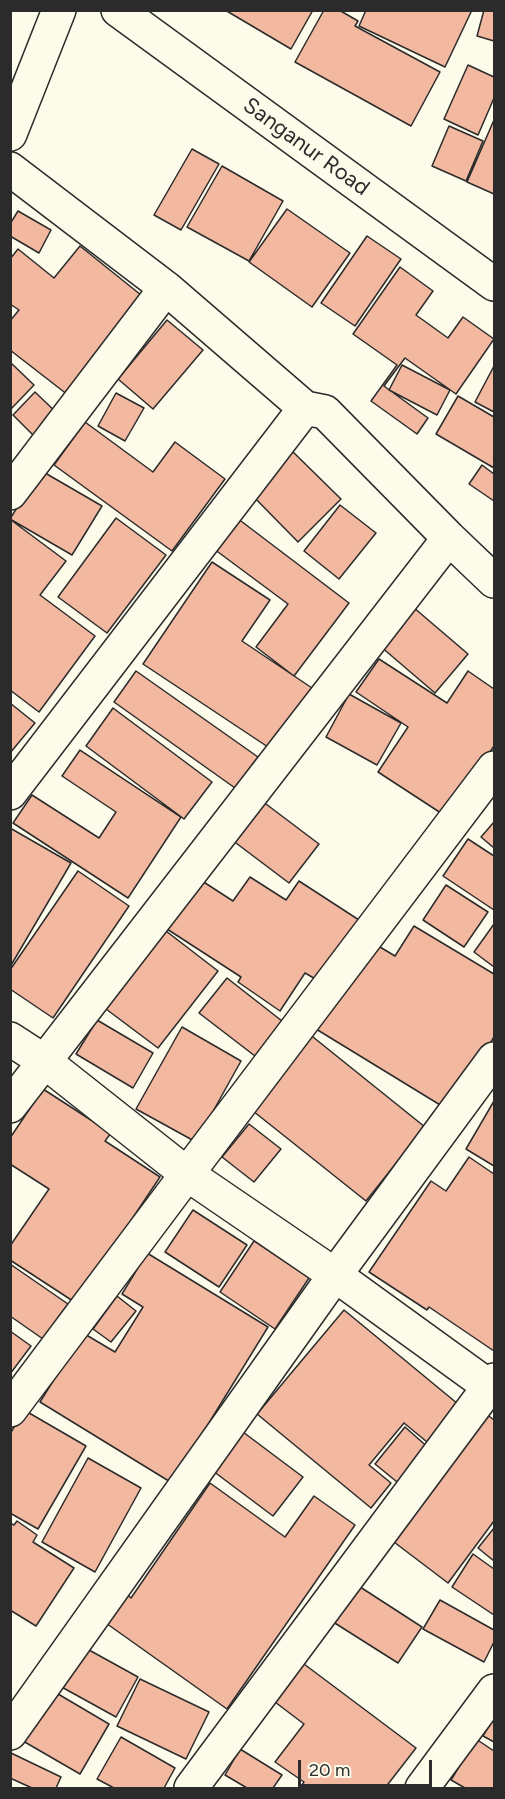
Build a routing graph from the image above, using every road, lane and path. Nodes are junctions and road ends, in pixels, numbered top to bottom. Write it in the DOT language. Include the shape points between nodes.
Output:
graph roads {
  1 [pos="59,10"];
  2 [pos="118,10"];
  3 [pos="10,134"];
  4 [pos="10,169"];
  5 [pos="495,284"];
  6 [pos="166,288"];
  7 [pos="305,408"];
  8 [pos="10,493"];
  9 [pos="449,538"];
  10 [pos="495,581"];
  11 [pos="495,768"];
  12 [pos="10,793"];
  13 [pos="10,1039"];
  14 [pos="495,1059"];
  15 [pos="44,1061"];
  16 [pos="10,1106"];
  17 [pos="186,1174"];
  18 [pos="335,1275"];
  19 [pos="493,1385"];
  20 [pos="10,1410"];
  21 [pos="495,1690"];
  22 [pos="10,1732"];
  23 [pos="191,1788"];
  24 [pos="422,1788"];
  1 -- 3 [label="street"];
  2 -- 5 [label="street, Sanganur Road"];
  4 -- 6 [label="street"];
  6 -- 7 [label="street"];
  6 -- 8 [label="street"];
  7 -- 9 [label="street" via="325,412"];
  7 -- 12 [label="street"];
  9 -- 10 [label="street"];
  9 -- 15 [label="street"];
  11 -- 17 [label="street"];
  13 -- 15 [label="street"];
  14 -- 18 [label="street"];
  15 -- 16 [label="street"];
  15 -- 17 [label="street"];
  17 -- 18 [label="street"];
  17 -- 20 [label="street"];
  18 -- 19 [label="street"];
  18 -- 22 [label="street"];
  19 -- 23 [label="street"];
  21 -- 24 [label="street"];
}
